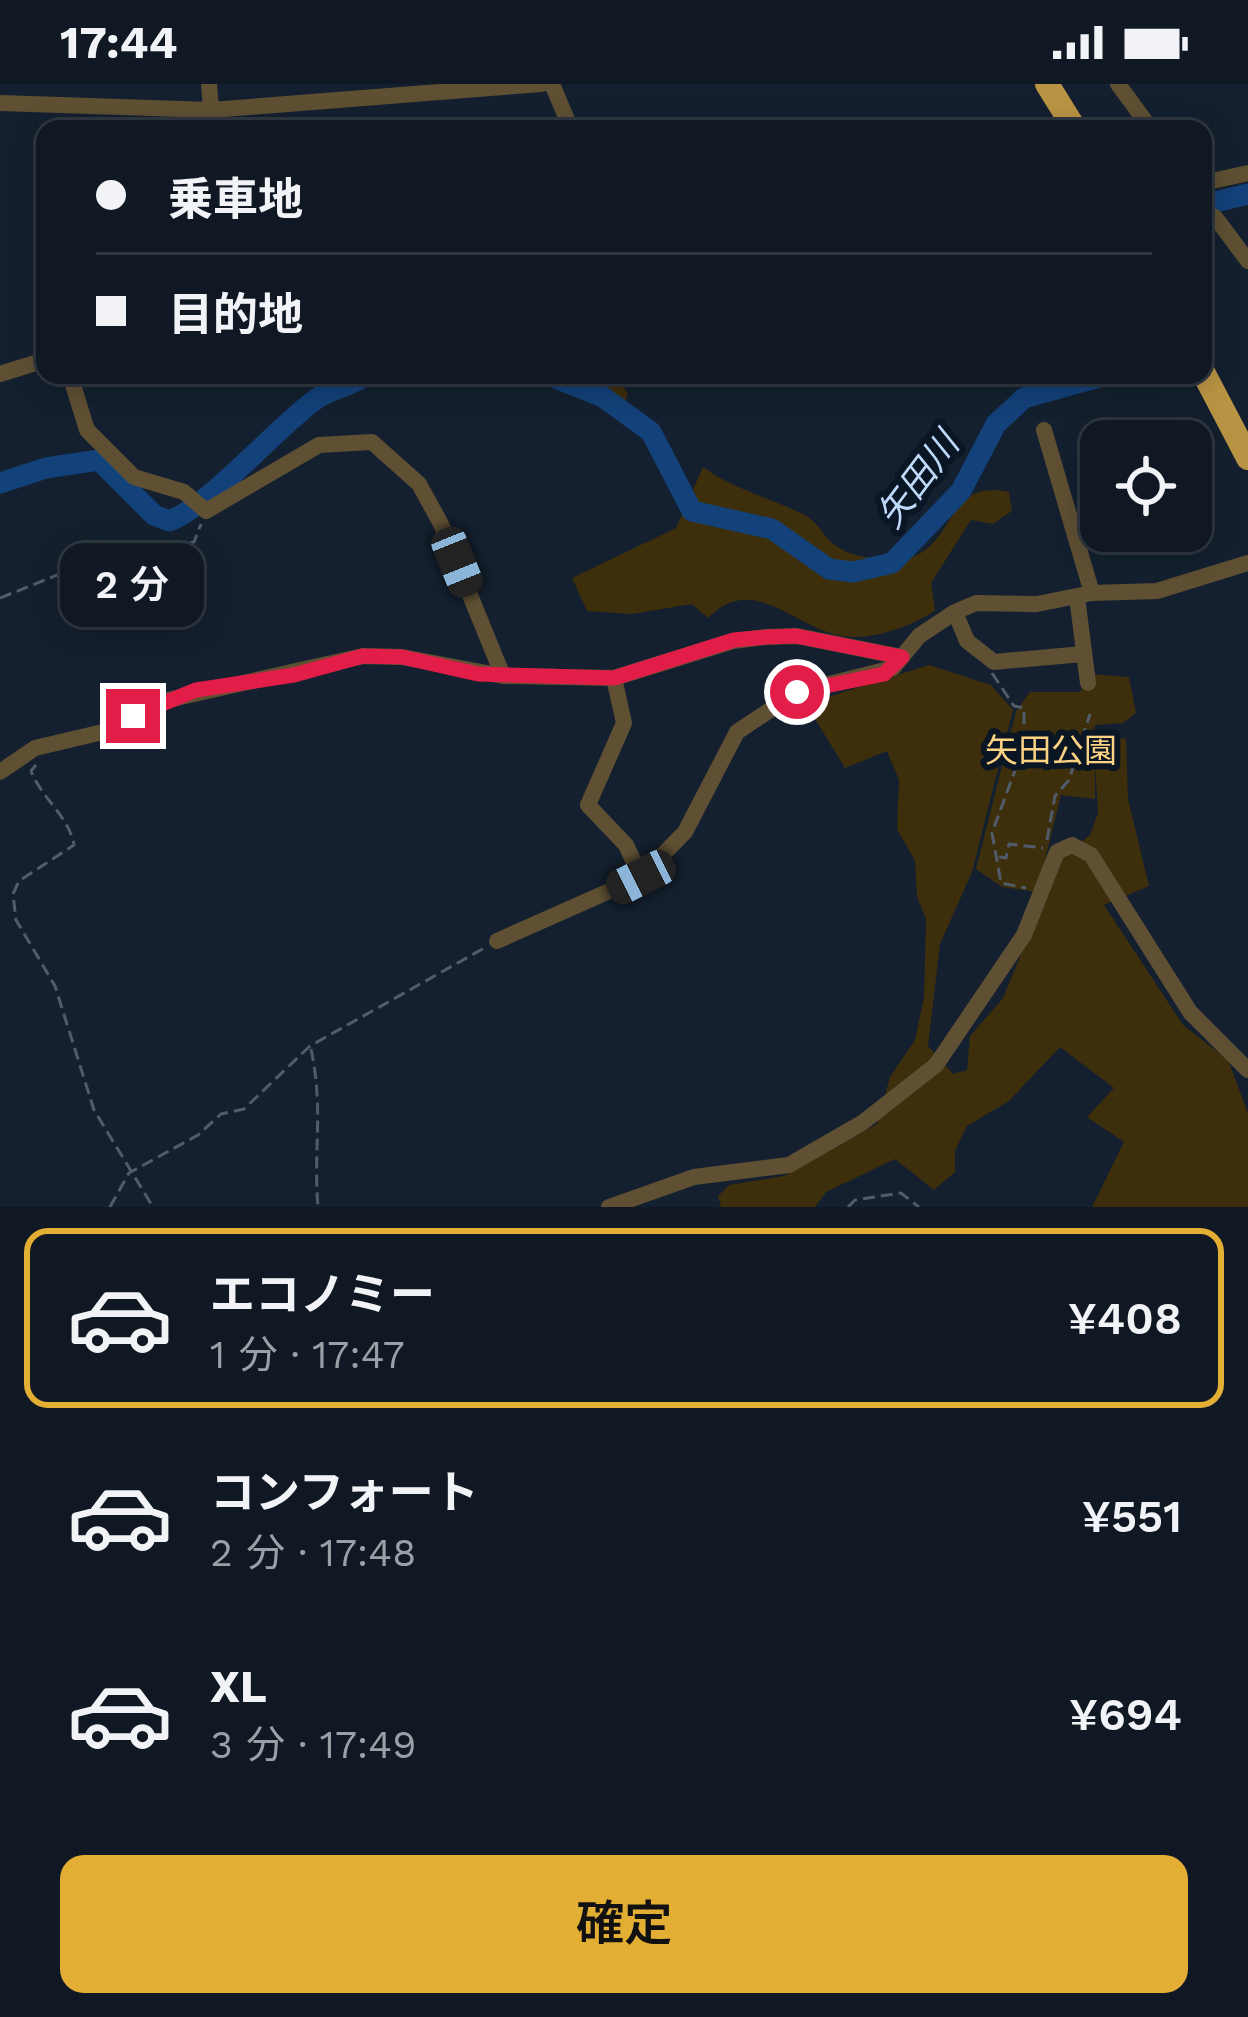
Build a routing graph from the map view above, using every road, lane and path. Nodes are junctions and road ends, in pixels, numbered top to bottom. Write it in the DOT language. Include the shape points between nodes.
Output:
graph roads {
  1 [pos="209,84"];
  2 [pos="283,84"];
  3 [pos="542,84"];
  4 [pos="552,84"];
  5 [pos="1047,84"];
  6 [pos="1118,84"];
  7 [pos="0,103"];
  8 [pos="284,106"];
  9 [pos="211,110"];
  10 [pos="567,120"];
  11 [pos="1069,120"];
  12 [pos="1144,120"];
  13 [pos="1248,173"];
  14 [pos="1212,181"];
  15 [pos="1215,218"];
  16 [pos="1248,261"];
  17 [pos="36,363"];
  18 [pos="0,374"];
  19 [pos="73,384"];
  20 [pos="1209,384"];
  21 [pos="1044,430"];
  22 [pos="1248,458"];
  23 [pos="206,511"];
  24 [pos="1248,563"];
  25 [pos="1084,595"];
  26 [pos="0,598"];
  27 [pos="955,612"];
  28 [pos="1083,654"];
  29 [pos="902,657"];
  30 [pos="990,660"];
  31 [pos="503,676"];
  32 [pos="614,678"];
  33 [pos="1088,683"];
  34 [pos="1090,714"];
  35 [pos="57,741"];
  36 [pos="0,772"];
  37 [pos="997,857"];
  38 [pos="641,877"];
  39 [pos="1041,889"];
  40 [pos="497,941"];
  41 [pos="310,1046"];
  42 [pos="1248,1070"];
  43 [pos="129,1173"];
  44 [pos="110,1207"];
  45 [pos="153,1207"];
  46 [pos="318,1207"];
  47 [pos="609,1207"];
  48 [pos="848,1207"];
  49 [pos="920,1207"];
  1 -- 9 [label="street"];
  2 -- 8 [label="street"];
  3 -- 8 [label="street"];
  4 -- 10 [label="street"];
  5 -- 11 [label="highway"];
  6 -- 12 [label="street"];
  7 -- 9 [label="street"];
  8 -- 9 [label="street"];
  13 -- 14 [label="street"];
  15 -- 16 [label="street"];
  17 -- 18 [label="street"];
  19 -- 23 [label="street" via="87,430 134,477 184,492"];
  20 -- 22 [label="highway"];
  21 -- 25 [label="street"];
  23 -- 26 [label="path" via="194,542 67,571"];
  23 -- 31 [label="street" via="319,446 371,442 419,484 442,524"];
  24 -- 25 [label="street" via="1157,591"];
  25 -- 27 [label="street" via="976,603"];
  25 -- 28 [label="street"];
  27 -- 29 [label="street"];
  27 -- 30 [label="street" via="967,641"];
  28 -- 30 [label="street"];
  28 -- 33 [label="street"];
  29 -- 32 [label="street" via="766,637"];
  29 -- 38 [label="street" via="884,674 797,692 737,732 685,832"];
  30 -- 37 [label="path" via="998,688 1024,708 1024,746 992,833"];
  31 -- 32 [label="street"];
  31 -- 35 [label="street" via="363,656 196,690 103,732"];
  32 -- 38 [label="street" via="624,723 588,805 626,845"];
  34 -- 37 [label="path" via="1042,849 1010,844 1006,858"];
  35 -- 36 [label="street"];
  35 -- 43 [label="path" via="31,771 74,845 19,881 16,920 55,986 94,1110"];
  37 -- 39 [label="path" via="1001,883"];
  38 -- 40 [label="street"];
  39 -- 42 [label="street" via="1057,852 1084,848 1190,1012"];
  39 -- 47 [label="street" via="1024,935 936,1064 862,1123 789,1165 694,1177"];
  40 -- 41 [label="path"];
  41 -- 43 [label="path" via="244,1109 221,1114"];
  41 -- 46 [label="path" via="321,1098"];
  43 -- 44 [label="path"];
  43 -- 45 [label="path"];
  48 -- 49 [label="path" via="901,1192"];
}
